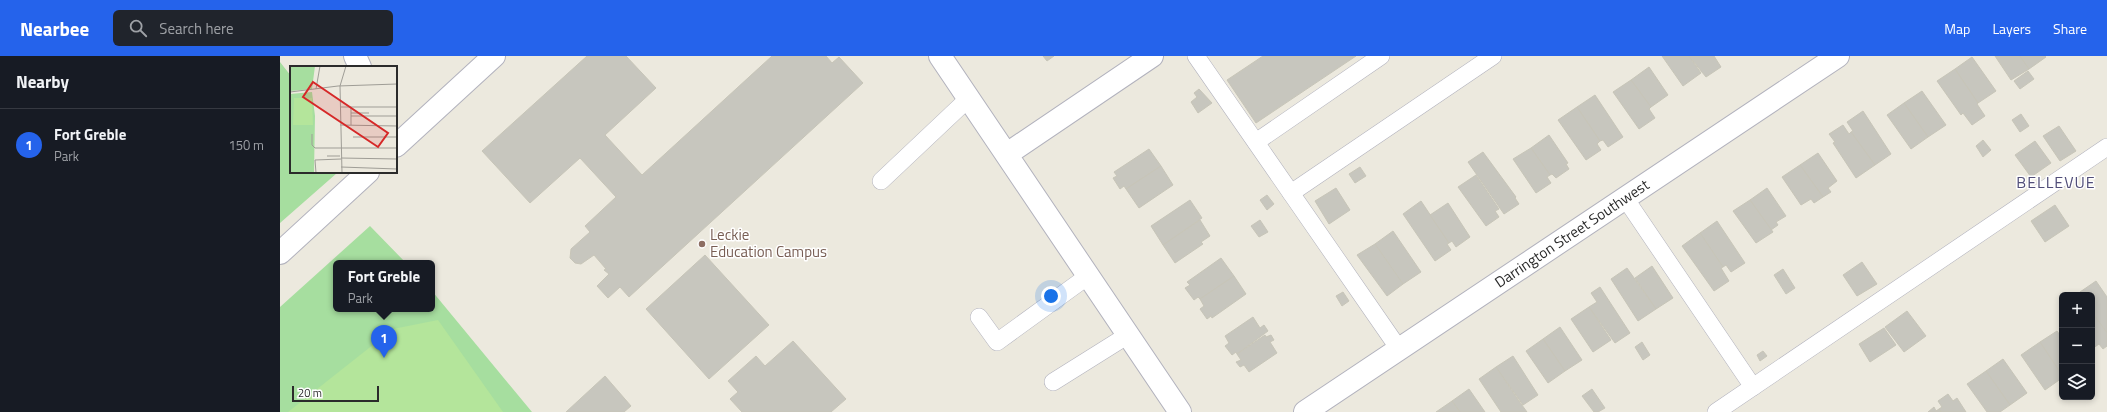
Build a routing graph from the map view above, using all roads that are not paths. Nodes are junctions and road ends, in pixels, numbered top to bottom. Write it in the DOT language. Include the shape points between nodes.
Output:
graph roads {
  1 [pos="355,56"];
  2 [pos="494,56"];
  3 [pos="940,56"];
  4 [pos="1152,56"];
  5 [pos="1196,56"];
  6 [pos="1382,56"];
  7 [pos="1493,56"];
  8 [pos="1838,56"];
  9 [pos="360,66"];
  10 [pos="969,98"];
  11 [pos="1256,142"];
  12 [pos="397,143"];
  13 [pos="2107,147"];
  14 [pos="1007,154"];
  15 [pos="367,173"];
  16 [pos="881,180"];
  17 [pos="1291,193"];
  18 [pos="1625,198"];
  19 [pos="280,253"];
  20 [pos="1088,276"];
  21 [pos="979,317"];
  22 [pos="1128,335"];
  23 [pos="1399,349"];
  24 [pos="1054,382"];
  25 [pos="1753,387"];
  26 [pos="1180,412"];
  27 [pos="1305,412"];
  28 [pos="1716,412"];
  1 -- 9 [label="street"];
  2 -- 12 [label="street"];
  3 -- 10 [label="street"];
  4 -- 14 [label="street"];
  5 -- 11 [label="lane"];
  6 -- 11 [label="lane"];
  7 -- 17 [label="lane"];
  8 -- 18 [label="street, Darrington Street Southwest"];
  10 -- 14 [label="street"];
  10 -- 16 [label="lane"];
  11 -- 17 [label="lane"];
  13 -- 25 [label="lane"];
  14 -- 20 [label="street"];
  15 -- 19 [label="street"];
  17 -- 23 [label="lane"];
  18 -- 23 [label="street, Darrington Street Southwest"];
  18 -- 25 [label="lane"];
  20 -- 21 [label="lane" via="997,342"];
  20 -- 22 [label="street"];
  22 -- 24 [label="lane"];
  22 -- 26 [label="street"];
  23 -- 27 [label="street, Darrington Street Southwest"];
  25 -- 28 [label="lane"];
}
